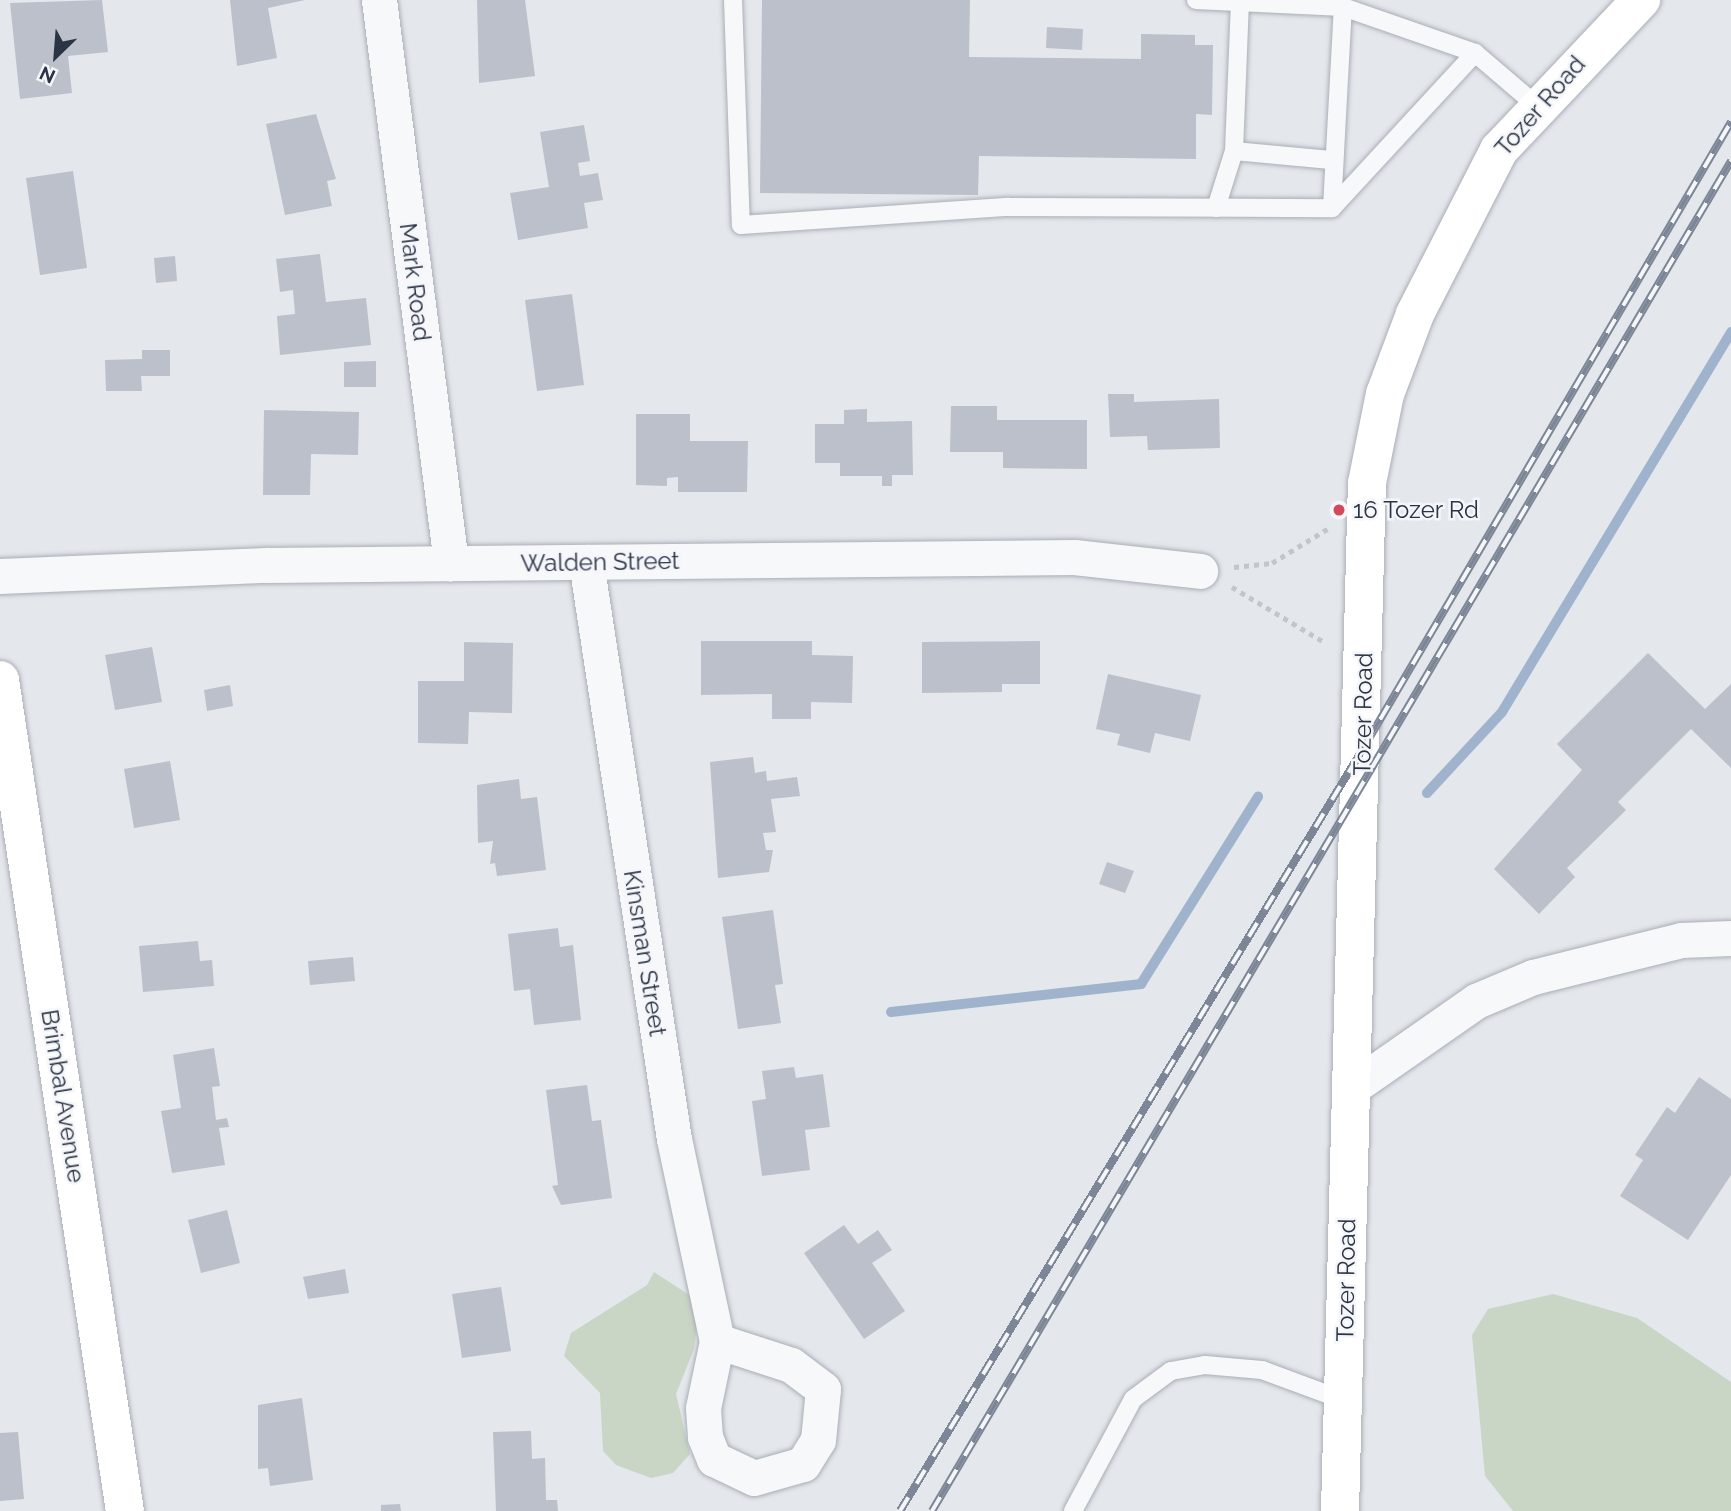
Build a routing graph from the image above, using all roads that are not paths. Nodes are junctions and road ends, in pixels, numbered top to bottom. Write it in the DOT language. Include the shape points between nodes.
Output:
graph roads {
  1 [pos="379,0"];
  2 [pos="733,0"];
  3 [pos="1196,0"];
  4 [pos="1634,2"];
  5 [pos="1240,4"];
  6 [pos="1343,7"];
  7 [pos="1475,53"];
  8 [pos="1537,106"];
  9 [pos="1234,150"];
  10 [pos="1331,160"];
  11 [pos="1216,208"];
  12 [pos="1332,208"];
  13 [pos="586,562"];
  14 [pos="451,563"];
  15 [pos="1200,571"];
  16 [pos="0,576"];
  17 [pos="0,680"];
  18 [pos="1731,938"];
  19 [pos="1350,1089"];
  20 [pos="717,1341"];
  21 [pos="1343,1400"];
  22 [pos="125,1511"];
  23 [pos="1073,1511"];
  24 [pos="1340,1511"];
  1 -- 14 [label="street, Mark Road"];
  2 -- 11 [label="lane" via="741,226 1008,207"];
  3 -- 5 [label="lane"];
  4 -- 8 [label="main road, Tozer Road"];
  5 -- 6 [label="lane"];
  5 -- 9 [label="lane"];
  6 -- 7 [label="lane"];
  6 -- 10 [label="lane"];
  7 -- 8 [label="lane"];
  7 -- 12 [label="lane"];
  8 -- 19 [label="main road, Tozer Road" via="1499,150 1415,314 1385,394 1367,505"];
  9 -- 10 [label="lane"];
  9 -- 11 [label="lane"];
  10 -- 12 [label="lane"];
  11 -- 12 [label="lane"];
  13 -- 14 [label="street, Walden Street"];
  13 -- 15 [label="street, Walden Street" via="1074,557"];
  13 -- 20 [label="street, Kinsman Street" via="674,1139"];
  14 -- 16 [label="street, Walden Street" via="53,569"];
  17 -- 22 [label="main road, Brimbal Avenue"];
  18 -- 19 [label="street" via="1681,940 1533,977 1476,1001"];
  19 -- 21 [label="main road, Tozer Road"];
  21 -- 23 [label="lane" via="1262,1370 1205,1365 1171,1371 1133,1399"];
  21 -- 24 [label="main road, Tozer Road"];
}
